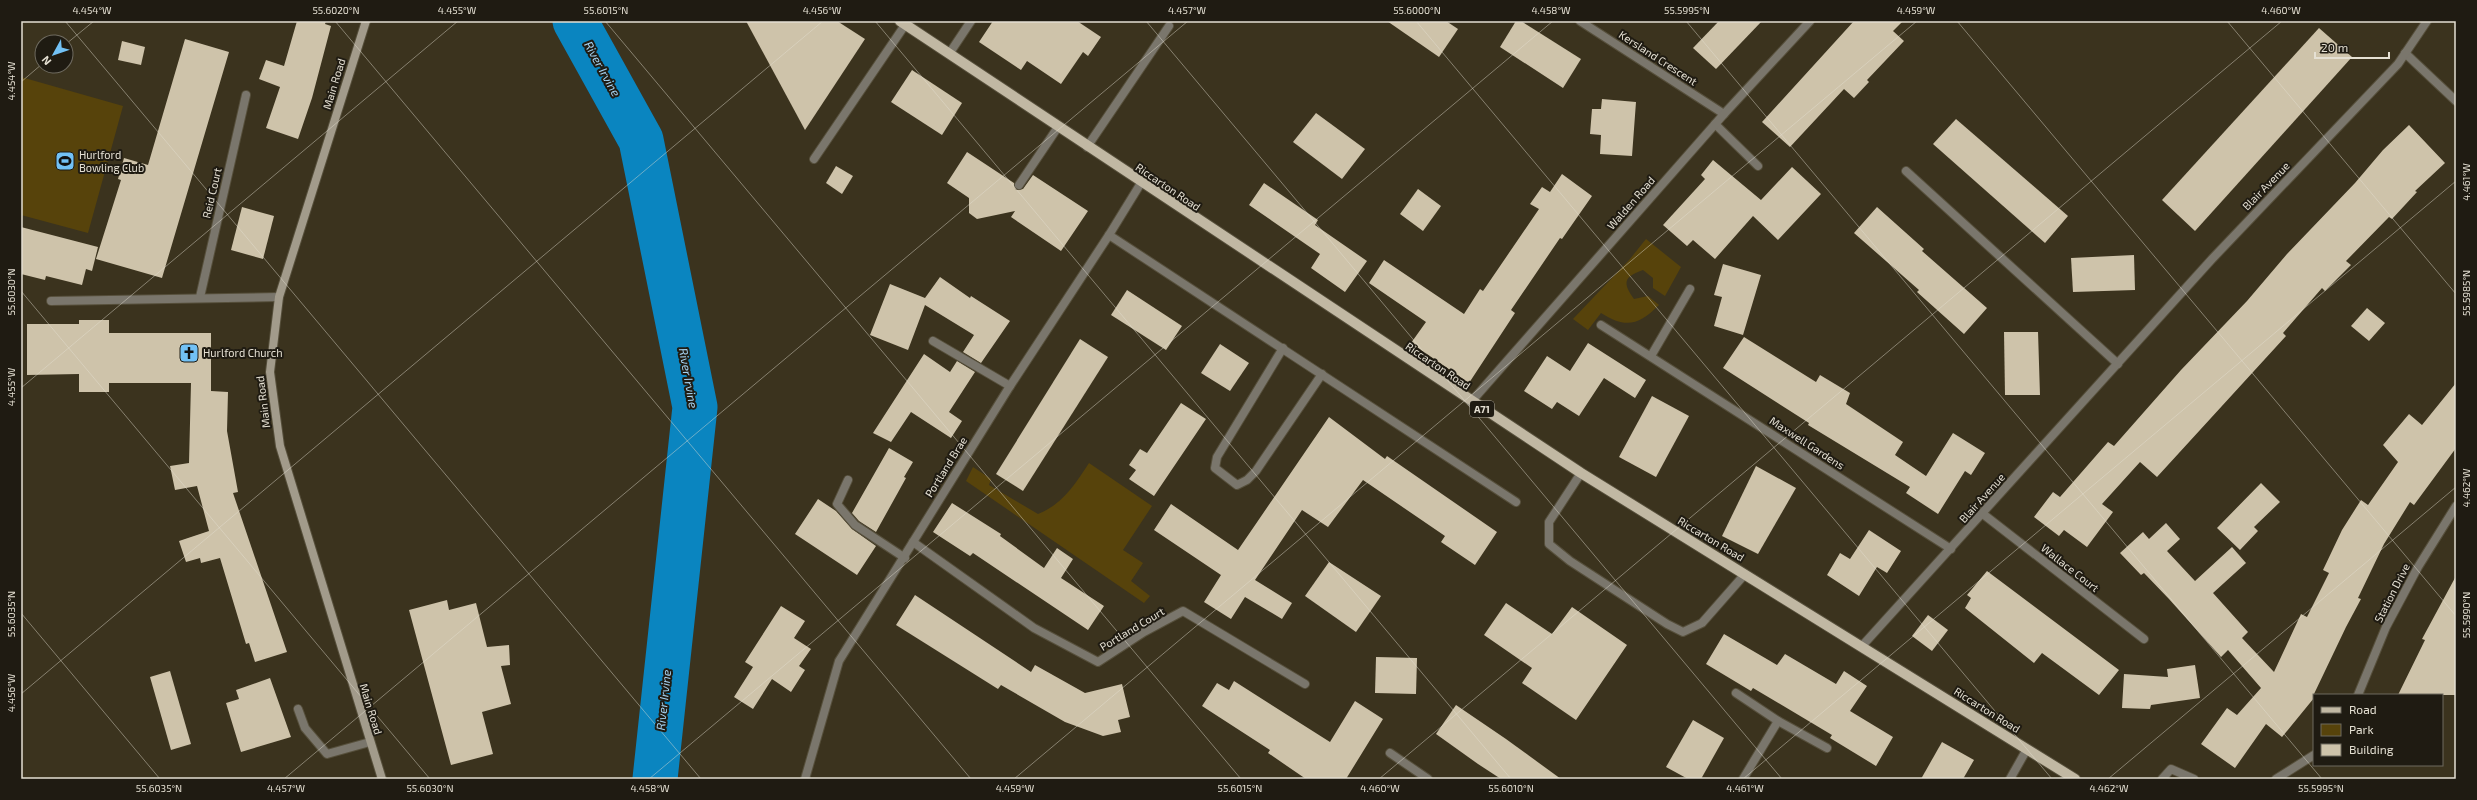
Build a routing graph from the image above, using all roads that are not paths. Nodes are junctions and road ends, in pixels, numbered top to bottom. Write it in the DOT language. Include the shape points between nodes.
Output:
graph roads {
  1 [pos="366,21"];
  2 [pos="971,21"];
  3 [pos="1580,21"];
  4 [pos="1810,21"];
  5 [pos="2427,21"];
  6 [pos="902,23"];
  7 [pos="1169,26"];
  8 [pos="949,54"];
  9 [pos="2405,54"];
  10 [pos="246,95"];
  11 [pos="2456,101"];
  12 [pos="1724,114"];
  13 [pos="1715,124"];
  14 [pos="1058,127"];
  15 [pos="1088,147"];
  16 [pos="814,159"];
  17 [pos="1758,166"];
  18 [pos="1906,172"];
  19 [pos="1141,183"];
  20 [pos="1019,185"];
  21 [pos="1109,235"];
  22 [pos="1690,289"];
  23 [pos="200,297"];
  24 [pos="279,298"];
  25 [pos="51,301"];
  26 [pos="1601,325"];
  27 [pos="933,341"];
  28 [pos="1283,348"];
  29 [pos="1651,356"];
  30 [pos="2118,364"];
  31 [pos="1322,374"];
  32 [pos="1010,386"];
  33 [pos="1470,402"];
  34 [pos="1581,473"];
  35 [pos="848,480"];
  36 [pos="1516,502"];
  37 [pos="2456,506"];
  38 [pos="1983,514"];
  39 [pos="913,542"];
  40 [pos="1951,549"];
  41 [pos="905,558"];
  42 [pos="1745,574"];
  43 [pos="2144,639"];
  44 [pos="1862,646"];
  45 [pos="1305,684"];
  46 [pos="1736,692"];
  47 [pos="2358,694"];
  48 [pos="298,709"];
  49 [pos="1778,721"];
  50 [pos="370,742"];
  51 [pos="1827,748"];
  52 [pos="2027,749"];
  53 [pos="1390,753"];
  54 [pos="2313,756"];
  55 [pos="382,779"];
  56 [pos="805,779"];
  57 [pos="1428,779"];
  58 [pos="1743,779"];
  59 [pos="2010,779"];
  60 [pos="2075,779"];
  61 [pos="2162,779"];
  62 [pos="2194,779"];
  63 [pos="2276,779"];
  1 -- 24 [label="main road, Main Road"];
  2 -- 8 [label="street"];
  3 -- 12 [label="street, Kersland Crescent"];
  4 -- 12 [label="street, Walden Road"];
  5 -- 9 [label="street, Blair Avenue"];
  6 -- 8 [label="main road, Riccarton Road / A71"];
  6 -- 16 [label="street"];
  7 -- 15 [label="street"];
  8 -- 14 [label="main road, Riccarton Road / A71"];
  9 -- 11 [label="street"];
  9 -- 30 [label="street, Blair Avenue" via="2212,259"];
  10 -- 23 [label="street, Reid Court"];
  12 -- 13 [label="street, Walden Road"];
  13 -- 17 [label="street"];
  13 -- 33 [label="street, Walden Road"];
  14 -- 15 [label="main road, Riccarton Road / A71"];
  14 -- 20 [label="street"];
  15 -- 19 [label="main road, Riccarton Road / A71"];
  18 -- 30 [label="street"];
  19 -- 21 [label="street, Portland Brae"];
  19 -- 33 [label="main road, Riccarton Road / A71"];
  21 -- 28 [label="street"];
  21 -- 32 [label="street, Portland Brae"];
  22 -- 29 [label="street"];
  23 -- 24 [label="street"];
  23 -- 25 [label="street"];
  24 -- 50 [label="main road, Main Road" via="270,372 280,446"];
  26 -- 29 [label="street, Maxwell Gardens"];
  27 -- 32 [label="street"];
  28 -- 31 [label="street"];
  28 -- 31 [label="street" via="1217,457 1215,468 1237,484 1247,480 1256,471"];
  29 -- 40 [label="street, Maxwell Gardens"];
  30 -- 38 [label="street, Blair Avenue"];
  31 -- 36 [label="street"];
  32 -- 39 [label="street, Portland Brae"];
  33 -- 34 [label="main road, Riccarton Road / A71"];
  34 -- 42 [label="main road, Riccarton Road / A71"];
  34 -- 42 [label="street" via="1549,522 1549,544 1570,561 1667,624 1683,632 1702,623"];
  35 -- 41 [label="street" via="837,504 844,515"];
  37 -- 47 [label="street, Station Drive" via="2418,567 2390,620"];
  38 -- 40 [label="street, Blair Avenue"];
  38 -- 43 [label="street, Wallace Court"];
  39 -- 41 [label="street, Portland Brae"];
  39 -- 45 [label="street, Portland Court" via="1034,628 1098,662 1144,632 1183,611"];
  40 -- 44 [label="street, Blair Avenue"];
  41 -- 56 [label="street, Portland Brae" via="839,661"];
  42 -- 44 [label="main road, Riccarton Road / A71"];
  44 -- 52 [label="main road, Riccarton Road / A71"];
  46 -- 49 [label="street"];
  48 -- 50 [label="street" via="305,728 327,754"];
  49 -- 51 [label="street"];
  49 -- 58 [label="street"];
  50 -- 55 [label="main road, Main Road"];
  52 -- 59 [label="street"];
  52 -- 60 [label="main road, Riccarton Road / A71"];
  53 -- 57 [label="street"];
  54 -- 63 [label="street"];
  61 -- 62 [label="street" via="2171,769"];
}
